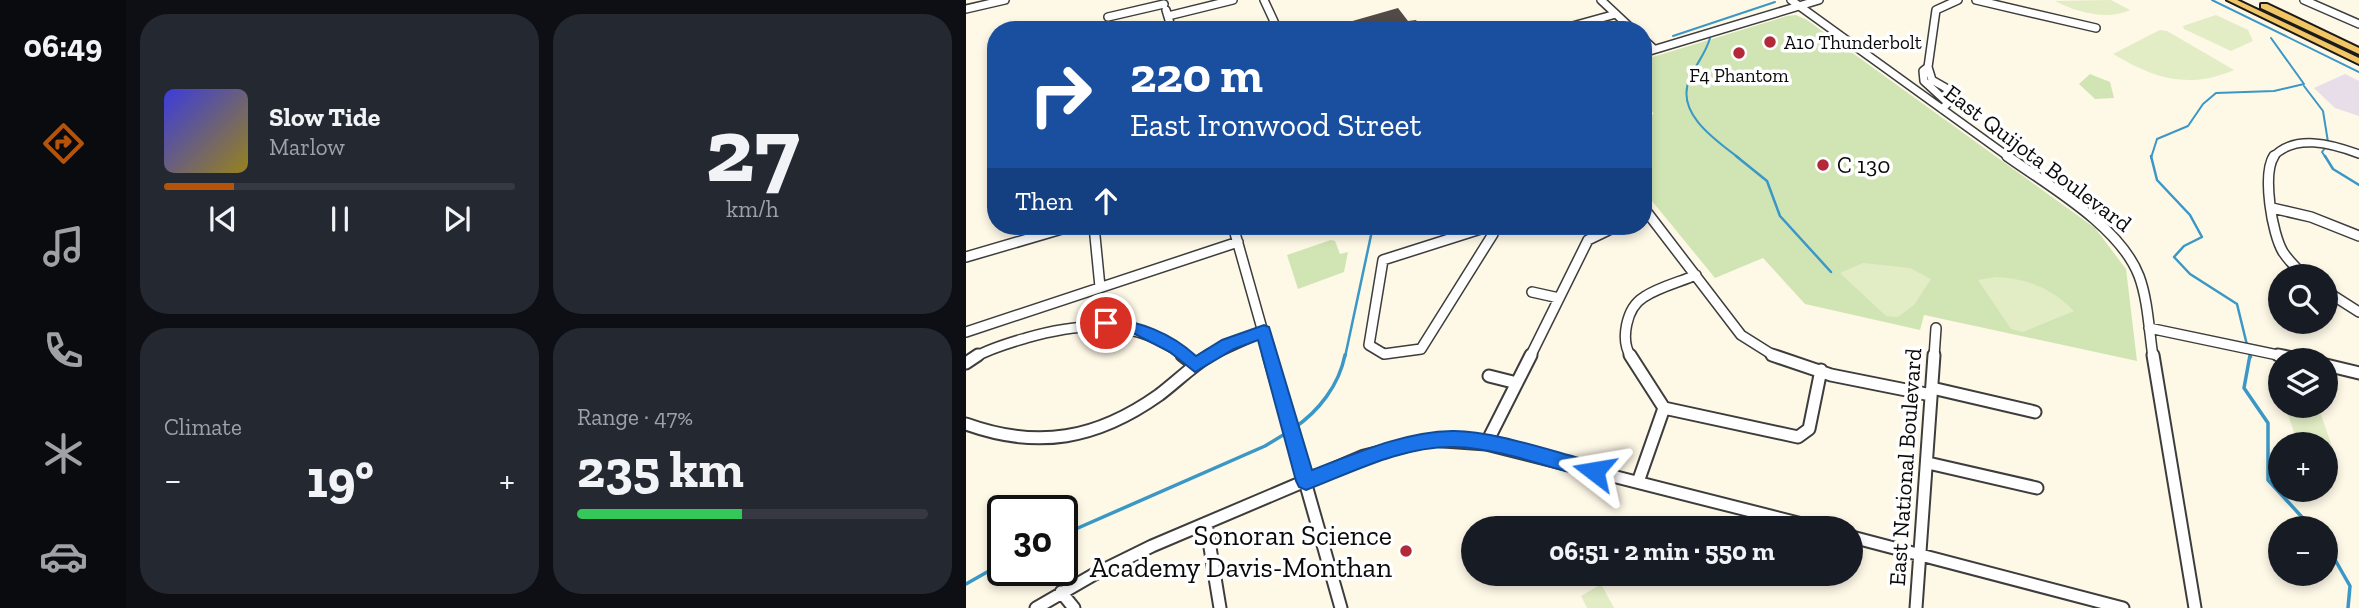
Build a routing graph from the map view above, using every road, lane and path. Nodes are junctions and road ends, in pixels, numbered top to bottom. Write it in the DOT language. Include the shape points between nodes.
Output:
graph roads {
  1 [pos="1005,0"];
  2 [pos="1233,0"];
  3 [pos="1264,0"];
  4 [pos="1601,0"];
  5 [pos="1821,0"];
  6 [pos="1958,0"];
  7 [pos="1976,0"];
  8 [pos="2231,0"];
  9 [pos="2251,0"];
  10 [pos="2304,0"];
  11 [pos="1163,2"];
  12 [pos="1795,3"];
  13 [pos="966,9"];
  14 [pos="1778,12"];
  15 [pos="1615,13"];
  16 [pos="1168,16"];
  17 [pos="1108,17"];
  18 [pos="1169,21"];
  19 [pos="1274,21"];
  20 [pos="1588,21"];
  21 [pos="1623,21"];
  22 [pos="1820,21"];
  23 [pos="2359,24"];
  24 [pos="2096,28"];
  25 [pos="1654,49"];
  26 [pos="2359,51"];
  27 [pos="2359,61"];
  28 [pos="1946,106"];
  29 [pos="2359,154"];
  30 [pos="2272,208"];
  31 [pos="1652,221"];
  32 [pos="1041,235"];
  33 [pos="1095,235"];
  34 [pos="1236,235"];
  35 [pos="1463,235"];
  36 [pos="1492,235"];
  37 [pos="1595,235"];
  38 [pos="2359,236"];
  39 [pos="1238,242"];
  40 [pos="966,257"];
  41 [pos="2292,264"];
  42 [pos="1696,275"];
  43 [pos="1100,287"];
  44 [pos="1532,292"];
  45 [pos="1559,298"];
  46 [pos="2338,299"];
  47 [pos="2359,312"];
  48 [pos="1936,328"];
  49 [pos="2150,328"];
  50 [pos="1264,331"];
  51 [pos="966,332"];
  52 [pos="2268,353"];
  53 [pos="966,363"];
  54 [pos="1195,365"];
  55 [pos="2338,368"];
  56 [pos="1821,370"];
  57 [pos="2359,373"];
  58 [pos="1489,376"];
  59 [pos="1517,383"];
  60 [pos="1932,391"];
  61 [pos="1664,408"];
  62 [pos="2035,412"];
  63 [pos="966,424"];
  64 [pos="1486,443"];
  65 [pos="1928,463"];
  66 [pos="1306,481"];
  67 [pos="1638,482"];
  68 [pos="2037,488"];
  69 [pos="1771,516"];
  70 [pos="1206,523"];
  71 [pos="1863,540"];
  72 [pos="1921,555"];
  73 [pos="1061,592"];
  74 [pos="1036,608"];
  75 [pos="1073,608"];
  76 [pos="1220,608"];
  77 [pos="1342,608"];
  78 [pos="1916,608"];
  79 [pos="2123,608"];
  80 [pos="2195,608"];
  1 -- 13 [label="street"];
  2 -- 16 [label="street"];
  3 -- 19 [label="street"];
  4 -- 15 [label="street"];
  5 -- 12 [label="street"];
  5 -- 22 [label="street" via="1815,12"];
  6 -- 28 [label="street" via="1936,10 1928,67 1932,80 1950,95"];
  7 -- 24 [label="street"];
  8 -- 27 [label="main road"];
  9 -- 26 [label="main road"];
  10 -- 23 [label="street"];
  11 -- 16 [label="street"];
  11 -- 17 [label="street"];
  12 -- 14 [label="street"];
  12 -- 22 [label="street, East Quijota Boulevard"];
  14 -- 22 [label="street"];
  14 -- 25 [label="street"];
  15 -- 20 [label="street"];
  15 -- 21 [label="street"];
  16 -- 18 [label="street"];
  22 -- 28 [label="street, East Quijota Boulevard"];
  28 -- 49 [label="street, East Quijota Boulevard" via="2115,238 2132,257"];
  29 -- 30 [label="street" via="2325,142 2292,144 2274,156 2268,172"];
  30 -- 38 [label="street"];
  30 -- 41 [label="street" via="2274,234"];
  31 -- 42 [label="street"];
  32 -- 40 [label="street"];
  33 -- 43 [label="street"];
  34 -- 39 [label="street"];
  35 -- 36 [label="street" via="1383,260 1369,345 1384,354 1421,349"];
  37 -- 45 [label="street" via="1588,240"];
  39 -- 43 [label="street"];
  39 -- 50 [label="street"];
  42 -- 56 [label="street" via="1752,345 1781,361"];
  42 -- 61 [label="street" via="1643,297 1624,333 1626,349"];
  43 -- 51 [label="street"];
  44 -- 45 [label="street"];
  45 -- 59 [label="street"];
  46 -- 47 [label="street"];
  48 -- 60 [label="street, East National Boulevard"];
  49 -- 52 [label="street"];
  49 -- 80 [label="street, East Quijota Boulevard"];
  50 -- 54 [label="street" via="1228,344"];
  50 -- 66 [label="street"];
  53 -- 54 [label="street" via="999,346 1057,328 1106,323 1138,328 1176,347"];
  54 -- 63 [label="street" via="1136,409 1083,432 1014,440"];
  55 -- 57 [label="street"];
  56 -- 60 [label="street"];
  56 -- 61 [label="street" via="1810,429 1798,437"];
  58 -- 59 [label="street"];
  59 -- 64 [label="street"];
  60 -- 62 [label="street"];
  60 -- 65 [label="street, East National Boulevard"];
  61 -- 67 [label="street"];
  64 -- 66 [label="street" via="1423,441 1371,454"];
  64 -- 67 [label="street"];
  65 -- 68 [label="street"];
  65 -- 72 [label="street, East National Boulevard"];
  66 -- 70 [label="street"];
  66 -- 77 [label="street"];
  67 -- 69 [label="street"];
  70 -- 73 [label="street"];
  70 -- 76 [label="street"];
  71 -- 72 [label="street"];
  72 -- 78 [label="street, East National Boulevard"];
  72 -- 79 [label="street"];
  73 -- 74 [label="street"];
  73 -- 75 [label="street"];
}
